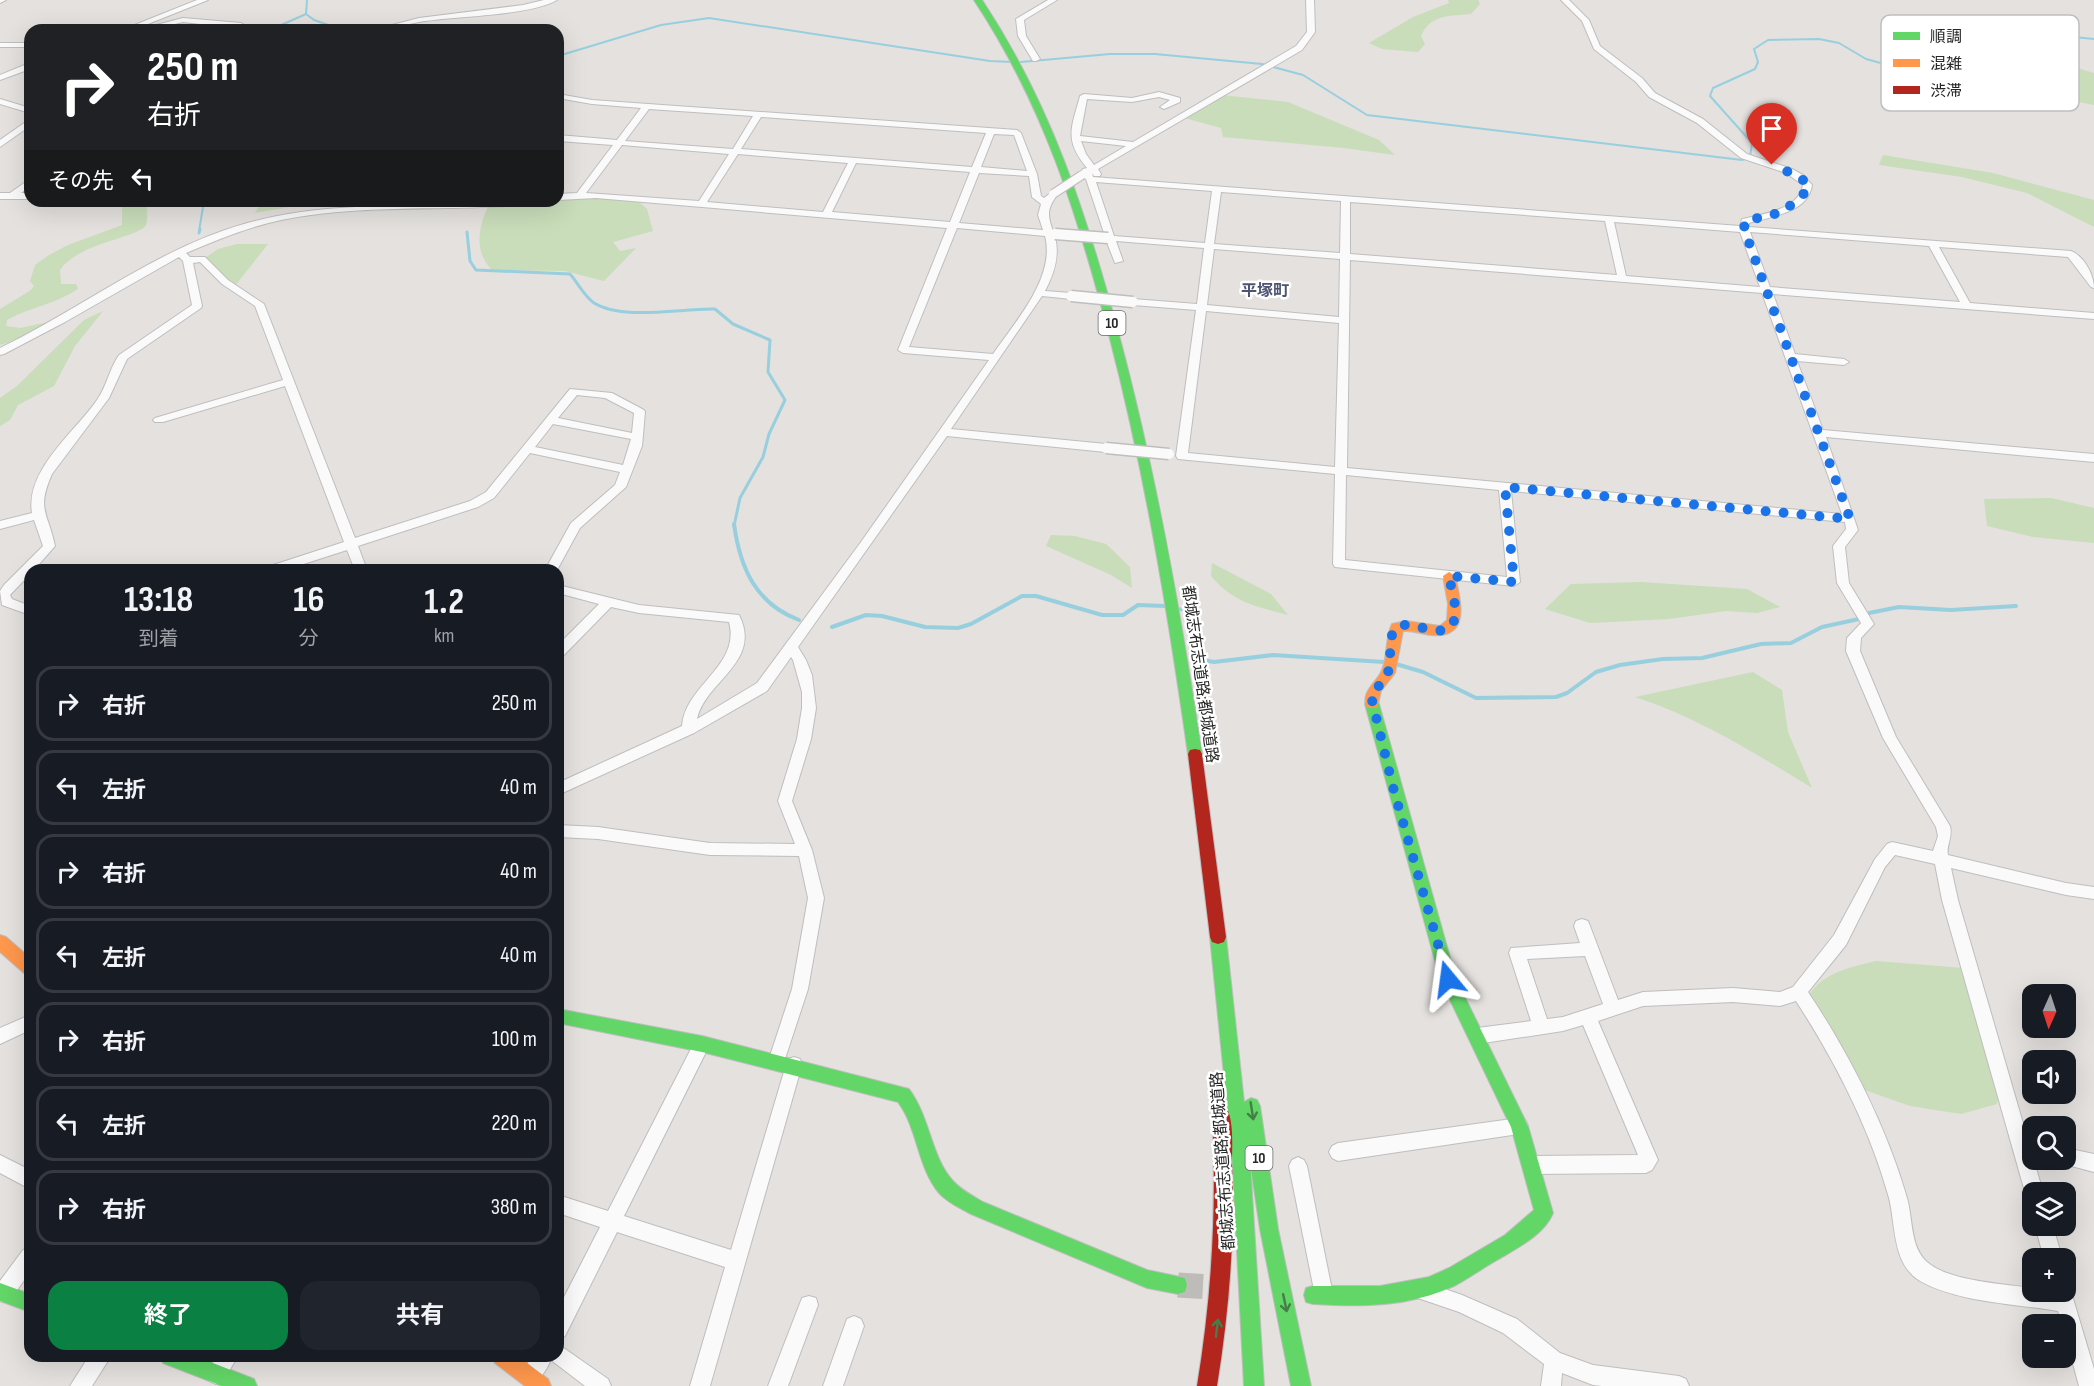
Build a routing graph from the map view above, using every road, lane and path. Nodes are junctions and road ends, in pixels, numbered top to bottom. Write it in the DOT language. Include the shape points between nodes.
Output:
graph roads {
  1 [pos="204,0"];
  2 [pos="553,0"];
  3 [pos="966,0"];
  4 [pos="978,0"];
  5 [pos="983,0"];
  6 [pos="1053,0"];
  7 [pos="1311,0"];
  8 [pos="1565,0"];
  9 [pos="142,24"];
  10 [pos="166,24"];
  11 [pos="229,24"];
  12 [pos="402,24"];
  13 [pos="1000,32"];
  14 [pos="0,45"];
  15 [pos="24,45"];
  16 [pos="1012,53"];
  17 [pos="1036,59"];
  18 [pos="24,69"];
  19 [pos="16,72"];
  20 [pos="24,74"];
  21 [pos="0,78"];
  22 [pos="564,97"];
  23 [pos="0,101"];
  24 [pos="647,106"];
  25 [pos="1164,107"];
  26 [pos="24,109"];
  27 [pos="759,114"];
  28 [pos="24,126"];
  29 [pos="991,131"];
  30 [pos="0,135"];
  31 [pos="11,135"];
  32 [pos="564,138"];
  33 [pos="1074,138"];
  34 [pos="618,142"];
  35 [pos="0,144"];
  36 [pos="1132,144"];
  37 [pos="735,152"];
  38 [pos="853,161"];
  39 [pos="975,170"];
  40 [pos="1087,173"];
  41 [pos="1033,174"];
  42 [pos="24,187"];
  43 [pos="1218,188"];
  44 [pos="580,195"];
  45 [pos="0,196"];
  46 [pos="24,196"];
  47 [pos="564,196"];
  48 [pos="11,197"];
  49 [pos="1346,198"];
  50 [pos="702,203"];
  51 [pos="1045,203"];
  52 [pos="424,207"];
  53 [pos="826,215"];
  54 [pos="1609,218"];
  55 [pos="953,225"];
  56 [pos="1744,229"];
  57 [pos="1052,233"];
  58 [pos="1109,238"];
  59 [pos="1932,243"];
  60 [pos="1210,245"];
  61 [pos="1346,256"];
  62 [pos="184,257"];
  63 [pos="1118,261"];
  64 [pos="1622,278"];
  65 [pos="2094,285"];
  66 [pos="1767,289"];
  67 [pos="1038,293"];
  68 [pos="1966,305"];
  69 [pos="1201,307"];
  70 [pos="2094,316"];
  71 [pos="1343,320"];
  72 [pos="0,352"];
  73 [pos="996,357"];
  74 [pos="1792,357"];
  75 [pos="1844,362"];
  76 [pos="288,382"];
  77 [pos="159,420"];
  78 [pos="551,420"];
  79 [pos="944,432"];
  80 [pos="1819,433"];
  81 [pos="636,437"];
  82 [pos="526,449"];
  83 [pos="1182,456"];
  84 [pos="2094,458"];
  85 [pos="628,470"];
  86 [pos="1341,471"];
  87 [pos="1505,487"];
  88 [pos="38,515"];
  89 [pos="1850,519"];
  90 [pos="0,525"];
  91 [pos="351,543"];
  92 [pos="33,564"];
  93 [pos="290,564"];
  94 [pos="360,564"];
  95 [pos="554,564"];
  96 [pos="24,571"];
  97 [pos="1449,576"];
  98 [pos="564,590"];
  99 [pos="609,601"];
  100 [pos="24,610"];
  101 [pos="564,647"];
  102 [pos="790,648"];
  103 [pos="689,729"];
  104 [pos="564,786"];
  105 [pos="564,831"];
  106 [pos="805,850"];
  107 [pos="1941,859"];
  108 [pos="2094,893"];
  109 [pos="1582,926"];
  110 [pos="1217,929"];
  111 [pos="0,942"];
  112 [pos="1591,949"];
  113 [pos="24,963"];
  114 [pos="1800,992"];
  115 [pos="1613,1009"];
  116 [pos="564,1017"];
  117 [pos="1588,1017"];
  118 [pos="24,1025"];
  119 [pos="1541,1027"];
  120 [pos="0,1036"];
  121 [pos="1477,1036"];
  122 [pos="1229,1039"];
  123 [pos="702,1044"];
  124 [pos="785,1064"];
  125 [pos="1519,1126"];
  126 [pos="2022,1133"];
  127 [pos="1338,1152"];
  128 [pos="2076,1159"];
  129 [pos="2094,1163"];
  130 [pos="0,1164"];
  131 [pos="1532,1165"];
  132 [pos="1298,1166"];
  133 [pos="24,1177"];
  134 [pos="564,1206"];
  135 [pos="613,1223"];
  136 [pos="735,1262"];
  137 [pos="24,1264"];
  138 [pos="1178,1285"];
  139 [pos="1418,1288"];
  140 [pos="2,1292"];
  141 [pos="2022,1292"];
  142 [pos="1319,1295"];
  143 [pos="24,1301"];
  144 [pos="2065,1302"];
  145 [pos="809,1305"];
  146 [pos="564,1317"];
  147 [pos="854,1326"];
  148 [pos="564,1358"];
  149 [pos="1554,1360"];
  150 [pos="97,1362"];
  151 [pos="185,1362"];
  152 [pos="224,1362"];
  153 [pos="509,1362"];
  154 [pos="541,1362"];
  155 [pos="216,1374"];
  156 [pos="536,1382"];
  157 [pos="80,1386"];
  158 [pos="247,1386"];
  159 [pos="601,1386"];
  160 [pos="700,1386"];
  161 [pos="778,1386"];
  162 [pos="833,1386"];
  163 [pos="1207,1386"];
  164 [pos="1254,1386"];
  165 [pos="1301,1386"];
  166 [pos="1551,1386"];
  167 [pos="1679,1386"];
  168 [pos="2089,1386"];
  1 -- 9 [label="street"];
  2 -- 12 [label="street"];
  3 -- 16 [label="main road"];
  4 -- 13 [label="main road, 都城志布志道路;都城道路 / 10"];
  5 -- 13 [label="main road"];
  6 -- 17 [label="street" via="1020,19 1022,36"];
  7 -- 36 [label="street" via="1312,28 1299,48"];
  8 -- 56 [label="street" via="1585,20 1597,47 1652,95 1700,122 1744,156 1800,177 1809,188 1789,208 1745,221"];
  10 -- 11 [label="street" via="183,20"];
  13 -- 16 [label="main road, 都城志布志道路;都城道路 / 10"];
  14 -- 15 [label="street"];
  16 -- 110 [label="main road, 都城志布志道路;都城道路 / 10" via="1065,171 1134,404 1187,683"];
  18 -- 19 [label="street"];
  19 -- 20 [label="street"];
  19 -- 21 [label="street"];
  22 -- 24 [label="street"];
  23 -- 26 [label="street"];
  24 -- 27 [label="street"];
  24 -- 34 [label="street"];
  25 -- 33 [label="street" via="1177,100 1159,94 1150,99 1084,96"];
  27 -- 29 [label="street"];
  27 -- 37 [label="street"];
  28 -- 31 [label="street"];
  29 -- 39 [label="street"];
  29 -- 41 [label="street" via="1017,133"];
  30 -- 31 [label="street"];
  31 -- 35 [label="street"];
  32 -- 34 [label="street"];
  33 -- 36 [label="street"];
  33 -- 40 [label="street"];
  34 -- 37 [label="street"];
  34 -- 44 [label="street"];
  36 -- 40 [label="street"];
  37 -- 38 [label="street"];
  37 -- 50 [label="street"];
  38 -- 39 [label="street"];
  38 -- 53 [label="street"];
  39 -- 41 [label="street"];
  39 -- 55 [label="street"];
  40 -- 43 [label="street" via="1102,180"];
  40 -- 51 [label="street, bridge"];
  40 -- 58 [label="street"];
  41 -- 51 [label="street" via="1037,197"];
  42 -- 48 [label="street"];
  43 -- 49 [label="street"];
  43 -- 60 [label="street"];
  44 -- 47 [label="street"];
  44 -- 50 [label="street"];
  45 -- 48 [label="street"];
  46 -- 48 [label="street"];
  49 -- 54 [label="street"];
  49 -- 61 [label="street"];
  50 -- 53 [label="street"];
  51 -- 57 [label="street" via="1041,214"];
  52 -- 62 [label="street" via="311,213 245,226"];
  53 -- 55 [label="street"];
  54 -- 56 [label="street"];
  54 -- 64 [label="street"];
  55 -- 57 [label="street"];
  55 -- 73 [label="street" via="903,350"];
  56 -- 59 [label="street"];
  56 -- 66 [label="street"];
  57 -- 58 [label="street, bridge"];
  57 -- 67 [label="street" via="1051,265"];
  58 -- 60 [label="street"];
  58 -- 63 [label="street"];
  59 -- 65 [label="street" via="2071,254"];
  59 -- 68 [label="street"];
  60 -- 61 [label="street"];
  60 -- 69 [label="street"];
  61 -- 64 [label="street"];
  61 -- 71 [label="street"];
  62 -- 72 [label="street" via="132,276 74,315"];
  62 -- 76 [label="street" via="202,259 225,282 259,304"];
  62 -- 88 [label="street" via="196,306 128,351 118,363 105,396 53,465 39,493"];
  64 -- 66 [label="street"];
  66 -- 68 [label="street"];
  66 -- 74 [label="street"];
  67 -- 69 [label="street, bridge"];
  67 -- 73 [label="street"];
  68 -- 70 [label="street"];
  69 -- 71 [label="street"];
  69 -- 83 [label="street"];
  71 -- 86 [label="street"];
  73 -- 79 [label="street"];
  74 -- 75 [label="street"];
  74 -- 80 [label="street"];
  76 -- 77 [label="street"];
  76 -- 91 [label="street"];
  78 -- 81 [label="street"];
  78 -- 81 [label="street" via="574,391 596,392 640,412"];
  78 -- 82 [label="street"];
  79 -- 83 [label="street, bridge"];
  79 -- 102 [label="street"];
  80 -- 84 [label="street"];
  80 -- 89 [label="street"];
  81 -- 85 [label="street"];
  82 -- 85 [label="street"];
  82 -- 91 [label="street" via="490,495 474,504"];
  83 -- 86 [label="street"];
  85 -- 95 [label="street" via="617,492 575,526"];
  86 -- 87 [label="street"];
  86 -- 97 [label="street" via="1339,564"];
  87 -- 89 [label="street"];
  87 -- 97 [label="street" via="1514,582"];
  88 -- 90 [label="street"];
  88 -- 92 [label="street" via="49,546"];
  89 -- 107 [label="street" via="1852,530 1839,546 1843,583 1868,624 1857,632 1853,651 1890,738 1943,826"];
  91 -- 93 [label="street"];
  91 -- 94 [label="street"];
  96 -- 100 [label="street" via="4,595 6,602"];
  97 -- 121 [label="main road" via="1453,624 1437,632 1408,624 1397,627 1392,635 1388,674 1371,696 1448,979"];
  98 -- 99 [label="street"];
  99 -- 101 [label="street"];
  99 -- 103 [label="street" via="639,609 736,621 738,638 728,666 694,709"];
  102 -- 103 [label="street" via="762,687"];
  102 -- 106 [label="street" via="799,654 808,685 809,715 803,748 785,801"];
  103 -- 104 [label="street"];
  105 -- 106 [label="street" via="710,849"];
  106 -- 124 [label="street" via="816,898"];
  107 -- 108 [label="street"];
  107 -- 114 [label="street" via="1892,848 1880,862 1840,940"];
  107 -- 126 [label="street" via="1953,911"];
  109 -- 112 [label="street"];
  110 -- 122 [label="main road, 都城志布志道路;都城道路 / 10"];
  110 -- 165 [label="main road, 10, one-way" via="1251,1102 1269,1229"];
  111 -- 113 [label="main road"];
  112 -- 115 [label="street"];
  112 -- 119 [label="street" via="1517,953"];
  114 -- 115 [label="street" via="1780,999 1733,995 1643,999"];
  114 -- 141 [label="street" via="1853,1085 1897,1196 1910,1257 1928,1275 1968,1286"];
  115 -- 117 [label="street"];
  116 -- 123 [label="main road"];
  117 -- 119 [label="street"];
  117 -- 131 [label="street" via="1649,1160 1646,1164"];
  118 -- 120 [label="street"];
  119 -- 121 [label="street"];
  121 -- 125 [label="main road"];
  163 -- 122 [label="main road, 10, one-way" via="1223,1274 1226,1203 1219,1073"];
  122 -- 164 [label="main road, 都城志布志道路;都城道路 / 10"];
  123 -- 124 [label="main road"];
  123 -- 135 [label="street"];
  124 -- 136 [label="street"];
  124 -- 138 [label="main road" via="903,1095 916,1112 940,1180 953,1194 977,1208 1147,1279"];
  125 -- 127 [label="street"];
  125 -- 131 [label="main road"];
  128 -- 129 [label="street"];
  130 -- 133 [label="street"];
  131 -- 139 [label="main road" via="1544,1214 1537,1223 1444,1281"];
  132 -- 142 [label="street"];
  134 -- 135 [label="street"];
  135 -- 136 [label="street"];
  135 -- 146 [label="street"];
  136 -- 160 [label="street"];
  137 -- 140 [label="street"];
  139 -- 142 [label="main road" via="1367,1297"];
  139 -- 149 [label="street" via="1510,1326"];
  140 -- 143 [label="main road"];
  144 -- 168 [label="street"];
  145 -- 161 [label="street"];
  147 -- 162 [label="street"];
  148 -- 159 [label="street"];
  149 -- 166 [label="street"];
  149 -- 167 [label="street" via="1593,1375"];
  150 -- 157 [label="street"];
  151 -- 155 [label="main road"];
  152 -- 155 [label="street"];
  153 -- 156 [label="main road"];
  154 -- 156 [label="street"];
  155 -- 158 [label="main road"];
}
